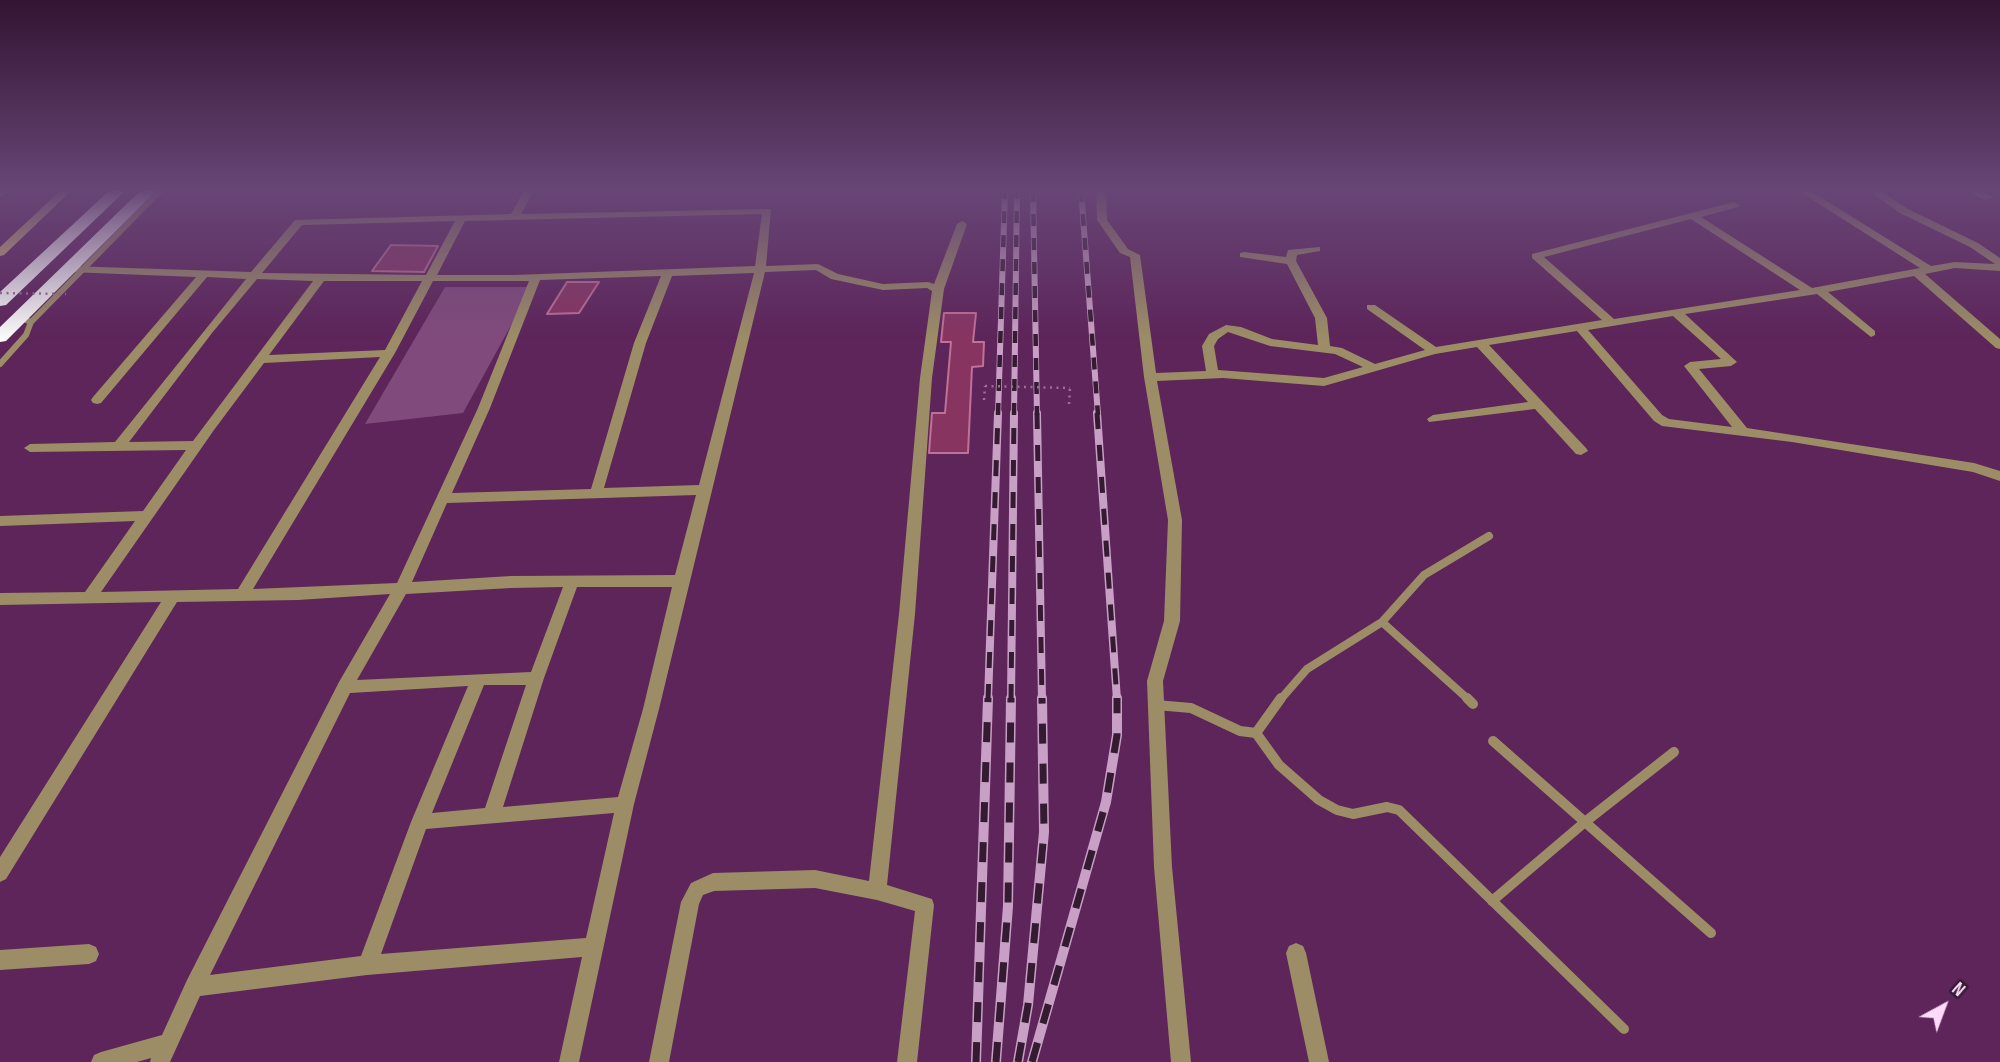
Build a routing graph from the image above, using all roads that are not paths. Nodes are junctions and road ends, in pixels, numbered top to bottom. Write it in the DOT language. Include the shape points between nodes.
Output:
graph roads {
  1 [pos="14,240"];
  2 [pos="66,240"];
  3 [pos="103,240"];
  4 [pos="107,240"];
  5 [pos="284,240"];
  6 [pos="451,240"];
  7 [pos="764,240"];
  8 [pos="956,240"];
  9 [pos="1116,240"];
  10 [pos="1598,240"];
  11 [pos="1731,240"];
  12 [pos="1881,240"];
  13 [pos="1963,240"];
  14 [pos="1316,249"];
  15 [pos="0,253"];
  16 [pos="1244,255"];
  17 [pos="1292,261"];
  18 [pos="2000,266"];
  19 [pos="74,270"];
  20 [pos="760,270"];
  21 [pos="1930,270"];
  22 [pos="1916,272"];
  23 [pos="204,274"];
  24 [pos="667,274"];
  25 [pos="253,276"];
  26 [pos="536,277"];
  27 [pos="321,278"];
  28 [pos="430,278"];
  29 [pos="938,289"];
  30 [pos="1815,290"];
  31 [pos="0,301"];
  32 [pos="1371,307"];
  33 [pos="1674,311"];
  34 [pos="26,320"];
  35 [pos="1613,324"];
  36 [pos="1580,328"];
  37 [pos="1871,333"];
  38 [pos="0,337"];
  39 [pos="1480,343"];
  40 [pos="2000,345"];
  41 [pos="1324,348"];
  42 [pos="1434,351"];
  43 [pos="389,352"];
  44 [pos="260,359"];
  45 [pos="0,364"];
  46 [pos="1374,368"];
  47 [pos="1212,374"];
  48 [pos="1150,377"];
  49 [pos="97,400"];
  50 [pos="1538,405"];
  51 [pos="1433,419"];
  52 [pos="1743,432"];
  53 [pos="196,445"];
  54 [pos="119,446"];
  55 [pos="30,448"];
  56 [pos="1581,451"];
  57 [pos="2000,476"];
  58 [pos="704,490"];
  59 [pos="596,494"];
  60 [pos="443,499"];
  61 [pos="147,516"];
  62 [pos="0,521"];
  63 [pos="1489,537"];
  64 [pos="681,581"];
  65 [pos="572,582"];
  66 [pos="402,587"];
  67 [pos="242,595"];
  68 [pos="173,596"];
  69 [pos="89,597"];
  70 [pos="0,599"];
  71 [pos="1382,622"];
  72 [pos="536,678"];
  73 [pos="479,679"];
  74 [pos="345,687"];
  75 [pos="1473,704"];
  76 [pos="1156,705"];
  77 [pos="1256,733"];
  78 [pos="1493,741"];
  79 [pos="1674,752"];
  80 [pos="625,804"];
  81 [pos="492,815"];
  82 [pos="420,822"];
  83 [pos="1585,822"];
  84 [pos="0,873"];
  85 [pos="877,891"];
  86 [pos="1492,901"];
  87 [pos="1711,933"];
  88 [pos="594,947"];
  89 [pos="1296,953"];
  90 [pos="89,954"];
  91 [pos="0,960"];
  92 [pos="367,965"];
  93 [pos="194,987"];
  94 [pos="1624,1030"];
  95 [pos="169,1043"];
  96 [pos="101,1062"];
  97 [pos="160,1062"];
  98 [pos="569,1062"];
  99 [pos="659,1062"];
  100 [pos="907,1062"];
  101 [pos="1181,1062"];
  102 [pos="1319,1062"];
  1 -- 15 [label="main road"];
  2 -- 31 [label="highway"];
  3 -- 19 [label="highway"];
  4 -- 19 [label="lane"];
  5 -- 25 [label="street"];
  6 -- 28 [label="street"];
  7 -- 20 [label="street"];
  8 -- 29 [label="street"];
  9 -- 48 [label="street" via="1124,251 1135,255"];
  10 -- 35 [label="street" via="1536,256"];
  11 -- 30 [label="street"];
  12 -- 21 [label="street"];
  13 -- 18 [label="street"];
  14 -- 17 [label="street" via="1293,252"];
  16 -- 17 [label="street"];
  17 -- 41 [label="street" via="1321,318"];
  18 -- 21 [label="street" via="1955,265"];
  19 -- 23 [label="street"];
  19 -- 34 [label="highway"];
  20 -- 24 [label="street"];
  20 -- 29 [label="street" via="818,267 835,277 883,287 928,285"];
  20 -- 58 [label="street"];
  21 -- 22 [label="street"];
  22 -- 30 [label="street"];
  22 -- 40 [label="street"];
  23 -- 25 [label="street"];
  23 -- 49 [label="street"];
  24 -- 26 [label="street"];
  24 -- 59 [label="street" via="640,343"];
  25 -- 27 [label="street"];
  25 -- 54 [label="street"];
  26 -- 28 [label="street"];
  26 -- 60 [label="street"];
  27 -- 28 [label="street"];
  27 -- 44 [label="street"];
  28 -- 43 [label="street"];
  29 -- 85 [label="street"];
  30 -- 33 [label="street"];
  30 -- 37 [label="street"];
  32 -- 42 [label="street"];
  33 -- 35 [label="street"];
  33 -- 52 [label="street" via="1731,362 1690,366"];
  34 -- 38 [label="highway"];
  34 -- 45 [label="lane" via="26,335"];
  35 -- 36 [label="street"];
  36 -- 39 [label="street"];
  36 -- 52 [label="street" via="1658,418 1672,425"];
  39 -- 42 [label="street"];
  39 -- 50 [label="street"];
  41 -- 46 [label="street"];
  41 -- 47 [label="street" via="1270,341 1226,328 1208,346"];
  42 -- 46 [label="street"];
  43 -- 44 [label="street"];
  43 -- 67 [label="street"];
  44 -- 53 [label="street"];
  46 -- 47 [label="street" via="1324,382"];
  47 -- 48 [label="street"];
  48 -- 76 [label="street" via="1175,520 1172,621 1155,681"];
  50 -- 51 [label="street"];
  50 -- 56 [label="street"];
  52 -- 57 [label="street"];
  53 -- 54 [label="street"];
  53 -- 61 [label="street"];
  54 -- 55 [label="street"];
  58 -- 59 [label="street"];
  58 -- 64 [label="street"];
  59 -- 60 [label="street"];
  60 -- 66 [label="street"];
  61 -- 62 [label="street"];
  61 -- 69 [label="street"];
  63 -- 71 [label="lane" via="1424,575"];
  64 -- 65 [label="street"];
  64 -- 80 [label="street"];
  65 -- 66 [label="street"];
  65 -- 72 [label="street"];
  66 -- 67 [label="street"];
  66 -- 74 [label="street"];
  67 -- 68 [label="street"];
  68 -- 69 [label="street"];
  68 -- 84 [label="street"];
  69 -- 70 [label="street"];
  71 -- 75 [label="lane"];
  71 -- 77 [label="lane" via="1307,669"];
  72 -- 73 [label="street"];
  72 -- 81 [label="street"];
  73 -- 74 [label="street"];
  73 -- 82 [label="street"];
  74 -- 93 [label="street"];
  76 -- 77 [label="lane" via="1191,709 1240,731"];
  76 -- 101 [label="street" via="1163,867"];
  77 -- 86 [label="lane" via="1279,765 1337,810 1353,814 1387,807 1405,814"];
  78 -- 83 [label="lane"];
  79 -- 83 [label="lane"];
  80 -- 81 [label="street"];
  80 -- 88 [label="street"];
  81 -- 82 [label="street"];
  82 -- 92 [label="street"];
  83 -- 86 [label="lane"];
  83 -- 87 [label="lane"];
  85 -- 99 [label="street" via="815,879 713,882 697,889 690,902"];
  85 -- 100 [label="street" via="925,905"];
  86 -- 94 [label="lane"];
  88 -- 92 [label="street"];
  88 -- 98 [label="street"];
  89 -- 102 [label="street"];
  90 -- 91 [label="street"];
  92 -- 93 [label="street"];
  93 -- 95 [label="street"];
  95 -- 96 [label="street"];
  95 -- 97 [label="street"];
}
